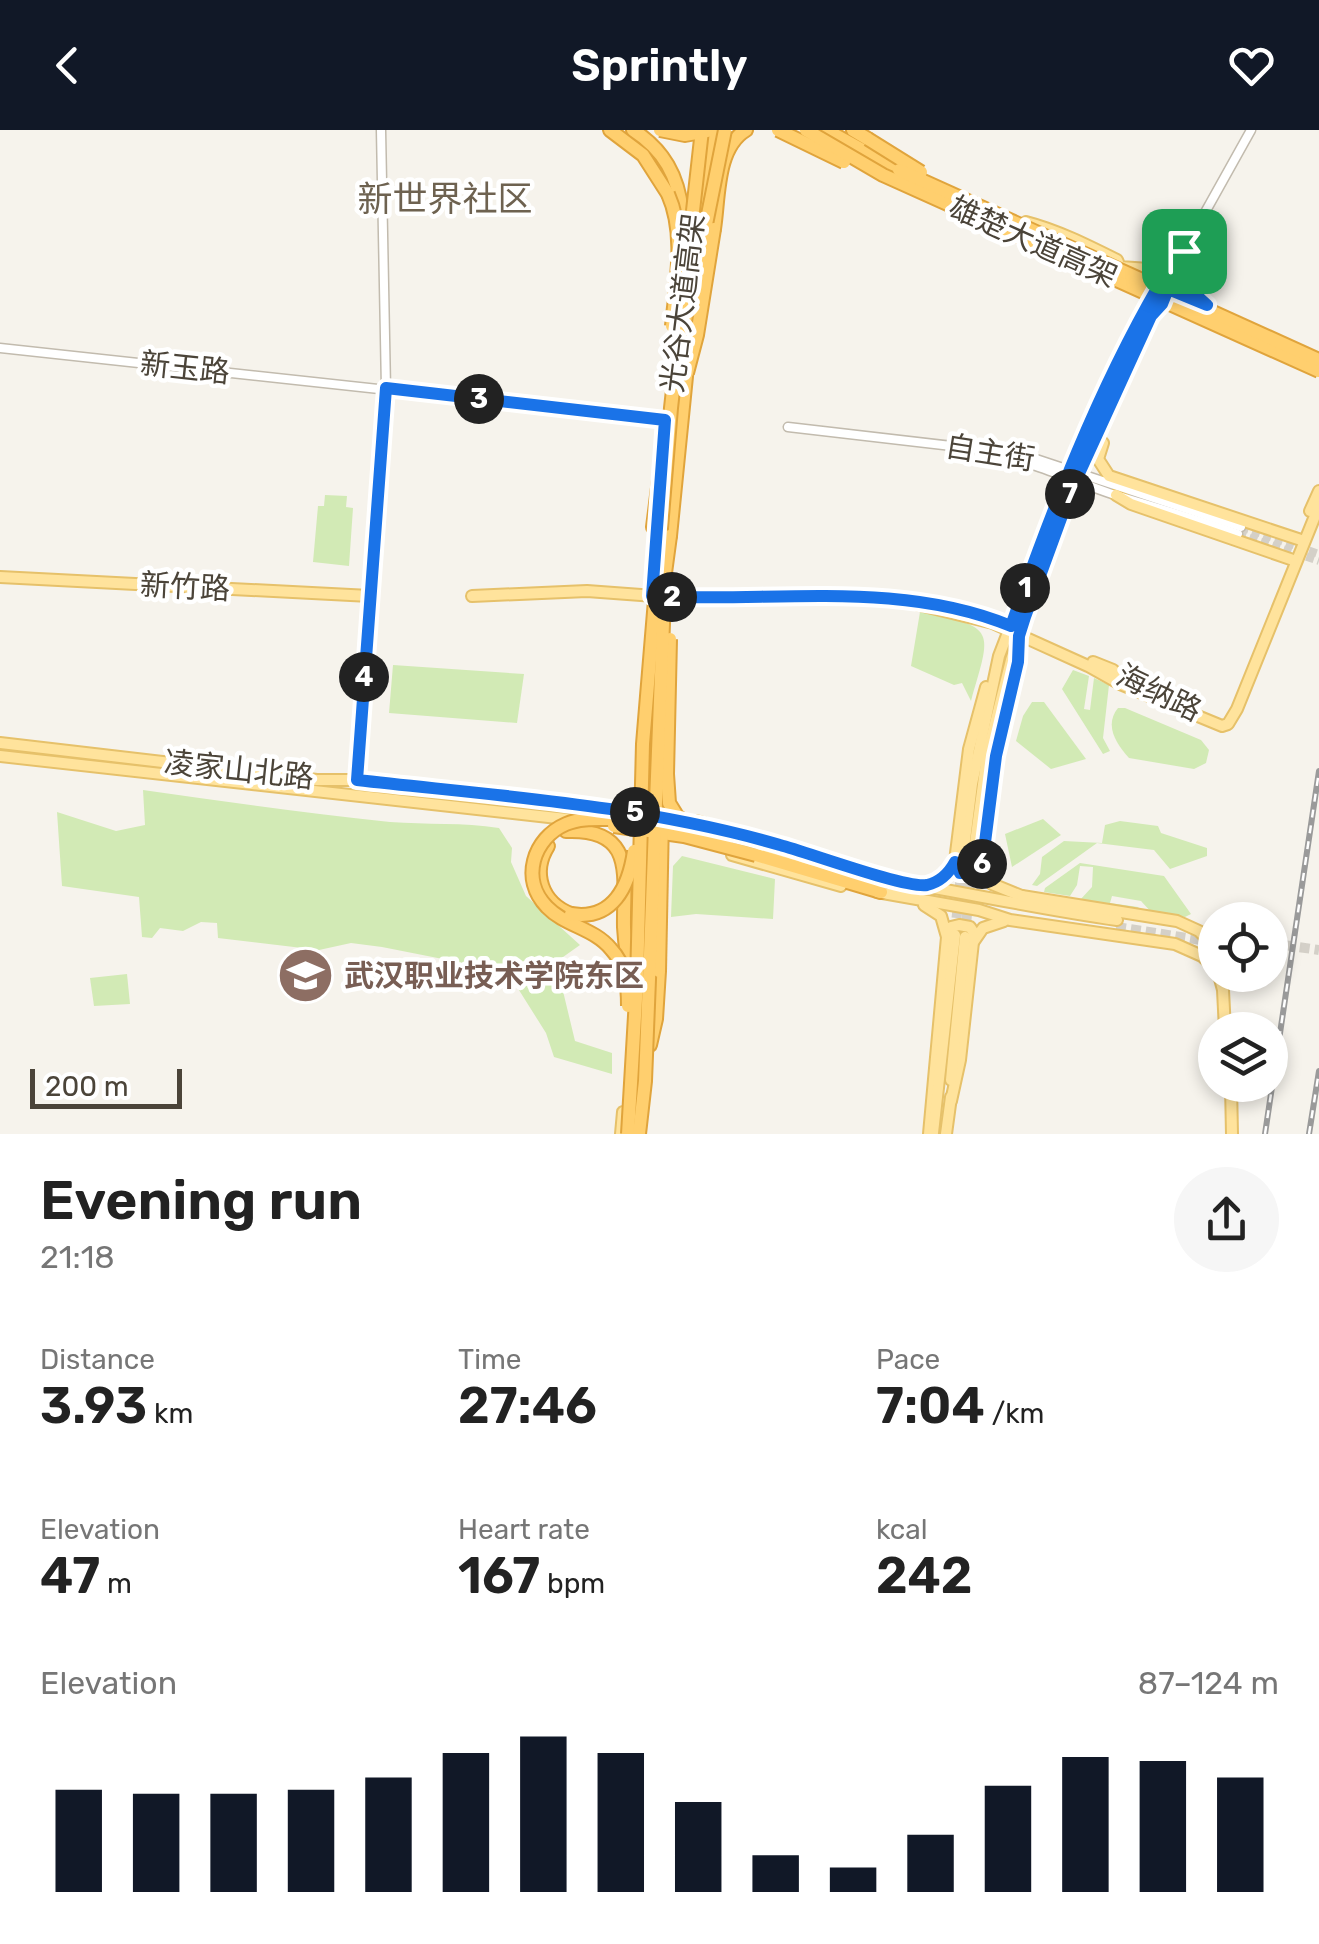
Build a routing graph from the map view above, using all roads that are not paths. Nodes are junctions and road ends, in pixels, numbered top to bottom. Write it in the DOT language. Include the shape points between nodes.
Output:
graph roads {
  1 [pos="381,130"];
  2 [pos="610,130"];
  3 [pos="632,130"];
  4 [pos="660,130"];
  5 [pos="700,130"];
  6 [pos="713,130"];
  7 [pos="724,130"];
  8 [pos="746,130"];
  9 [pos="778,130"];
  10 [pos="792,130"];
  11 [pos="806,130"];
  12 [pos="826,130"];
  13 [pos="834,130"];
  14 [pos="854,130"];
  15 [pos="1248,130"];
  16 [pos="1009,219"];
  17 [pos="989,222"];
  18 [pos="1182,250"];
  19 [pos="1120,268"];
  20 [pos="696,274"];
  21 [pos="1163,287"];
  22 [pos="1157,301"];
  23 [pos="1207,305"];
  24 [pos="1265,333"];
  25 [pos="0,348"];
  26 [pos="1260,348"];
  27 [pos="1319,359"];
  28 [pos="1319,372"];
  29 [pos="687,373"];
  30 [pos="386,388"];
  31 [pos="668,414"];
  32 [pos="788,430"];
  33 [pos="664,447"];
  34 [pos="1074,474"];
  35 [pos="1120,480"];
  36 [pos="1319,490"];
  37 [pos="1116,495"];
  38 [pos="1145,495"];
  39 [pos="1319,506"];
  40 [pos="1277,534"];
  41 [pos="670,536"];
  42 [pos="1301,540"];
  43 [pos="1269,550"];
  44 [pos="1293,560"];
  45 [pos="0,577"];
  46 [pos="370,596"];
  47 [pos="472,596"];
  48 [pos="652,596"];
  49 [pos="668,597"];
  50 [pos="1015,631"];
  51 [pos="0,743"];
  52 [pos="643,744"];
  53 [pos="0,756"];
  54 [pos="656,775"];
  55 [pos="317,780"];
  56 [pos="357,780"];
  57 [pos="641,790"];
  58 [pos="642,813"];
  59 [pos="660,814"];
  60 [pos="612,818"];
  61 [pos="689,820"];
  62 [pos="643,828"];
  63 [pos="659,830"];
  64 [pos="566,831"];
  65 [pos="683,837"];
  66 [pos="728,838"];
  67 [pos="968,864"];
  68 [pos="885,886"];
  69 [pos="922,886"];
  70 [pos="980,895"];
  71 [pos="1024,896"];
  72 [pos="915,900"];
  73 [pos="979,910"];
  74 [pos="1010,920"];
  75 [pos="1172,920"];
  76 [pos="1198,932"];
  77 [pos="960,938"];
  78 [pos="1166,943"];
  79 [pos="1198,954"];
  80 [pos="635,982"];
  81 [pos="650,1045"];
  82 [pos="631,1058"];
  83 [pos="1228,1102"];
  84 [pos="625,1134"];
  85 [pos="642,1134"];
  86 [pos="931,1134"];
  87 [pos="946,1134"];
  88 [pos="1229,1134"];
  1 -- 30 [label="street"];
  2 -- 31 [label="highway, bridge" via="650,163 674,210 678,266"];
  3 -- 31 [label="highway, bridge" via="668,164 682,212"];
  4 -- 6 [label="highway, bridge"];
  5 -- 31 [label="highway, 光谷大道高架, bridge"];
  6 -- 20 [label="highway, 光谷大道高架, bridge"];
  6 -- 49 [label="main road"];
  7 -- 20 [label="highway, bridge"];
  8 -- 29 [label="highway, bridge" via="725,156"];
  9 -- 17 [label="highway, bridge" via="920,199"];
  10 -- 22 [label="main road"];
  11 -- 17 [label="highway, 雄楚大道高架, bridge" via="860,164"];
  12 -- 16 [label="highway, 雄楚大道高架, bridge"];
  13 -- 16 [label="main road"];
  14 -- 16 [label="highway, bridge"];
  15 -- 18 [label="street"];
  16 -- 19 [label="main road"];
  16 -- 27 [label="highway, 雄楚大道高架, bridge"];
  17 -- 28 [label="highway, 雄楚大道高架, bridge"];
  18 -- 19 [label="main road" via="1148,269"];
  18 -- 21 [label="street"];
  18 -- 23 [label="main road" via="1189,289"];
  19 -- 21 [label="main road"];
  20 -- 29 [label="highway, 光谷大道高架, bridge"];
  21 -- 22 [label="street"];
  21 -- 23 [label="main road"];
  22 -- 26 [label="main road"];
  22 -- 34 [label="main road" via="1134,330"];
  22 -- 35 [label="main road" via="1099,453 1104,472"];
  23 -- 24 [label="main road"];
  24 -- 26 [label="main road" via="1254,336"];
  24 -- 27 [label="main road"];
  25 -- 30 [label="street, 新玉路"];
  26 -- 28 [label="main road"];
  29 -- 41 [label="highway, 光谷大道高架"];
  30 -- 31 [label="street, 新玉路"];
  30 -- 46 [label="street"];
  31 -- 33 [label="main road"];
  31 -- 52 [label="highway, 光谷大道高架, bridge"];
  32 -- 34 [label="street, 自主街" via="1000,450"];
  33 -- 48 [label="main road"];
  33 -- 52 [label="highway, bridge" via="645,621"];
  34 -- 37 [label="street, 自主街"];
  34 -- 38 [label="street, 自主街"];
  34 -- 50 [label="main road"];
  35 -- 38 [label="street"];
  35 -- 40 [label="main road"];
  36 -- 42 [label="main road, 海纳路"];
  37 -- 38 [label="street, 自主街" via="1240,530"];
  37 -- 43 [label="main road"];
  39 -- 42 [label="main road, 海纳路"];
  40 -- 42 [label="main road"];
  40 -- 43 [label="main road" via="1278,545"];
  41 -- 54 [label="highway, 光谷大道高架, bridge"];
  41 -- 66 [label="highway, bridge" via="667,795 682,821"];
  42 -- 44 [label="main road, 海纳路"];
  43 -- 44 [label="main road"];
  44 -- 50 [label="main road, 海纳路" via="1236,709 1222,726"];
  45 -- 46 [label="main road, 新竹路"];
  46 -- 56 [label="street"];
  47 -- 48 [label="main road, 海纳路"];
  48 -- 49 [label="main road, 海纳路"];
  48 -- 58 [label="main road"];
  49 -- 50 [label="main road, 海纳路" via="890,598 964,610"];
  49 -- 59 [label="main road"];
  50 -- 67 [label="main road" via="1018,662"];
  50 -- 67 [label="main road" via="984,690 970,749"];
  51 -- 55 [label="main road, 凌家山北路"];
  52 -- 57 [label="highway, 光谷大道高架, bridge"];
  53 -- 62 [label="main road"];
  54 -- 81 [label="highway, bridge" via="663,844"];
  54 -- 85 [label="highway, 光谷大道高架, bridge"];
  55 -- 56 [label="main road, 凌家山北路"];
  55 -- 60 [label="main road, bridge" via="337,788"];
  56 -- 58 [label="main road, 凌家山北路"];
  57 -- 64 [label="highway, bridge" via="630,874 603,910 580,916 562,911 542,887 542,855"];
  57 -- 82 [label="highway, 光谷大道高架, bridge"];
  58 -- 59 [label="main road, 凌家山北路"];
  58 -- 62 [label="main road"];
  59 -- 61 [label="main road, 凌家山北路"];
  59 -- 63 [label="main road"];
  60 -- 66 [label="main road, bridge"];
  60 -- 82 [label="highway, bridge" via="556,829 540,844 532,875 545,906 606,943 619,960 628,986"];
  61 -- 65 [label="street" via="680,824"];
  61 -- 68 [label="main road, 凌家山北路" via="863,869"];
  62 -- 63 [label="main road"];
  62 -- 80 [label="main road"];
  63 -- 65 [label="main road"];
  63 -- 81 [label="main road"];
  64 -- 68 [label="highway, bridge" via="596,825 684,836"];
  64 -- 80 [label="highway, bridge" via="595,832 619,852 626,956"];
  65 -- 68 [label="main road" via="826,882"];
  66 -- 68 [label="main road"];
  67 -- 69 [label="main road"];
  67 -- 71 [label="main road" via="992,884"];
  68 -- 69 [label="main road"];
  68 -- 72 [label="main road"];
  69 -- 70 [label="main road"];
  70 -- 71 [label="main road"];
  70 -- 73 [label="main road" via="1117,924"];
  71 -- 75 [label="main road"];
  72 -- 73 [label="main road"];
  72 -- 77 [label="main road"];
  73 -- 74 [label="main road"];
  74 -- 77 [label="main road"];
  74 -- 78 [label="main road"];
  75 -- 76 [label="main road"];
  75 -- 78 [label="main road" via="1180,932"];
  77 -- 86 [label="main road"];
  77 -- 87 [label="main road"];
  78 -- 79 [label="main road"];
  80 -- 84 [label="main road"];
  81 -- 85 [label="main road"];
  82 -- 84 [label="highway, 光谷大道高架, bridge"];
  83 -- 88 [label="main road"];
}
